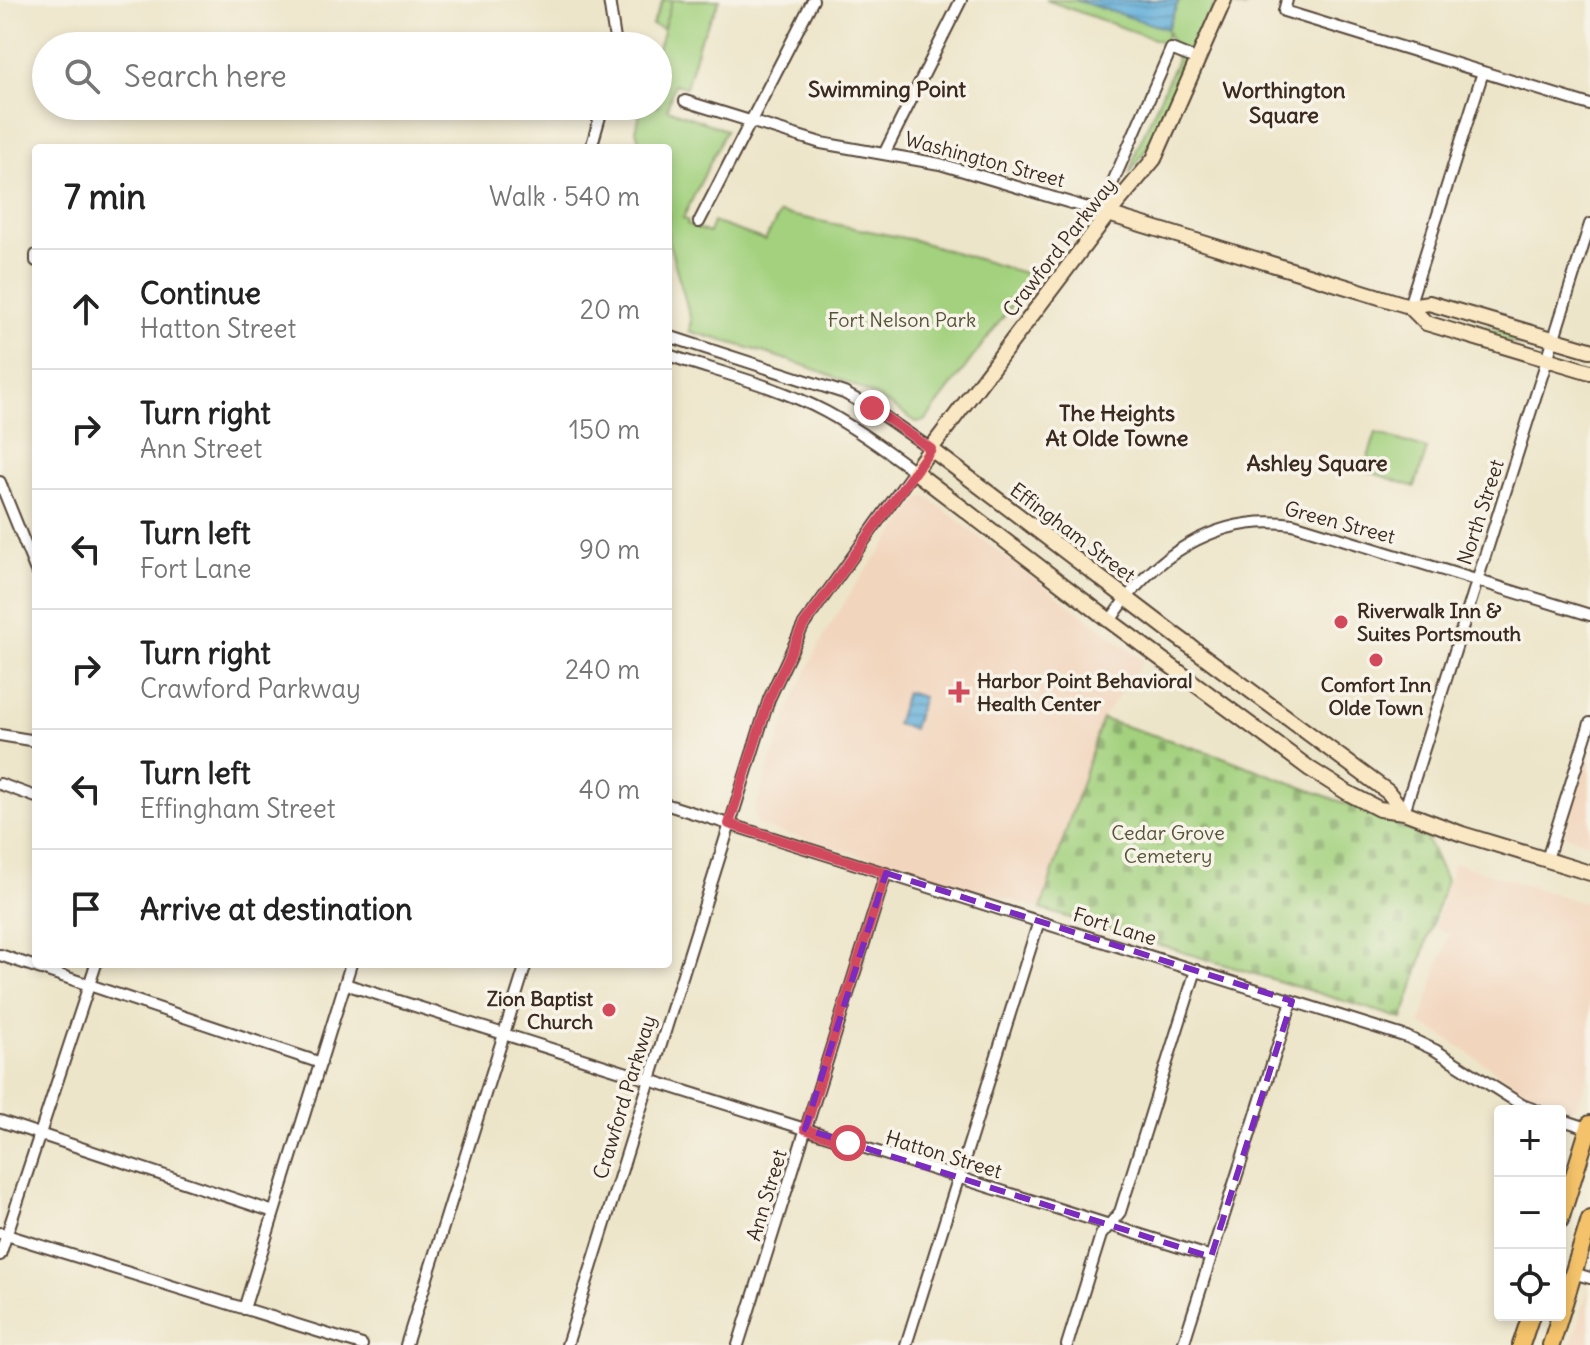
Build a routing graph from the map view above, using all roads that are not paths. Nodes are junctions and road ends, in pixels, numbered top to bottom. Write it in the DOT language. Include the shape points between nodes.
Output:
graph roads {
  1 [pos="609,0"];
  2 [pos="813,0"];
  3 [pos="961,0"];
  4 [pos="1224,0"];
  5 [pos="1286,6"];
  6 [pos="614,32"];
  7 [pos="1198,60"];
  8 [pos="1483,72"];
  9 [pos="685,101"];
  10 [pos="1590,105"];
  11 [pos="599,120"];
  12 [pos="749,121"];
  13 [pos="592,144"];
  14 [pos="884,154"];
  15 [pos="1108,214"];
  16 [pos="699,222"];
  17 [pos="1590,224"];
  18 [pos="1409,306"];
  19 [pos="672,337"];
  20 [pos="1554,339"];
  21 [pos="1590,350"];
  22 [pos="672,356"];
  23 [pos="1548,360"];
  24 [pos="1590,372"];
  25 [pos="931,449"];
  26 [pos="914,471"];
  27 [pos="0,482"];
  28 [pos="32,561"];
  29 [pos="1477,581"];
  30 [pos="1126,597"];
  31 [pos="1590,615"];
  32 [pos="1110,621"];
  33 [pos="1590,723"];
  34 [pos="0,735"];
  35 [pos="32,740"];
  36 [pos="0,784"];
  37 [pos="32,796"];
  38 [pos="672,806"];
  39 [pos="1404,812"];
  40 [pos="729,824"];
  41 [pos="1547,859"];
  42 [pos="886,873"];
  43 [pos="1590,873"];
  44 [pos="1039,921"];
  45 [pos="0,955"];
  46 [pos="32,966"];
  47 [pos="39,968"];
  48 [pos="95,968"];
  49 [pos="350,968"];
  50 [pos="525,968"];
  51 [pos="1196,970"];
  52 [pos="345,984"];
  53 [pos="89,985"];
  54 [pos="1292,1001"];
  55 [pos="504,1035"];
  56 [pos="321,1063"];
  57 [pos="650,1081"];
  58 [pos="1522,1105"];
  59 [pos="0,1121"];
  60 [pos="1566,1121"];
  61 [pos="1589,1127"];
  62 [pos="805,1129"];
  63 [pos="40,1134"];
  64 [pos="958,1177"];
  65 [pos="1566,1201"];
  66 [pos="274,1212"];
  67 [pos="1590,1219"];
  68 [pos="1109,1225"];
  69 [pos="3,1234"];
  70 [pos="0,1255"];
  71 [pos="1211,1257"];
  72 [pos="1582,1275"];
  73 [pos="244,1309"];
  74 [pos="1529,1321"];
  75 [pos="362,1345"];
  76 [pos="406,1345"];
  77 [pos="567,1345"];
  78 [pos="738,1345"];
  79 [pos="906,1345"];
  80 [pos="1067,1345"];
  81 [pos="1183,1345"];
  82 [pos="1521,1345"];
  83 [pos="1551,1345"];
  1 -- 6 [label="street"];
  2 -- 12 [label="street"];
  3 -- 14 [label="street"];
  4 -- 7 [label="main road, Crawford Parkway"];
  5 -- 8 [label="street"];
  7 -- 15 [label="main road, Crawford Parkway" via="1154,159"];
  7 -- 15 [label="street" via="1171,49 1112,184"];
  8 -- 10 [label="street"];
  8 -- 18 [label="street"];
  9 -- 12 [label="street, Washington Street"];
  11 -- 13 [label="street"];
  12 -- 14 [label="street, Washington Street" via="821,143"];
  12 -- 16 [label="street"];
  14 -- 15 [label="street, Washington Street" via="940,164"];
  15 -- 18 [label="main road, Washington Street"];
  15 -- 25 [label="main road, Crawford Parkway"];
  17 -- 20 [label="street, North Street"];
  18 -- 20 [label="main road, Washington Street" via="1429,303"];
  18 -- 23 [label="main road, Washington Street" via="1426,323"];
  19 -- 25 [label="street, Effingham Street" via="844,393"];
  20 -- 21 [label="main road, Washington Street"];
  20 -- 23 [label="street, North Street"];
  22 -- 26 [label="street, Effingham Street" via="824,411"];
  23 -- 24 [label="main road, Washington Street"];
  23 -- 29 [label="street, North Street"];
  25 -- 26 [label="main road, Crawford Parkway"];
  25 -- 30 [label="main road, Effingham Street"];
  26 -- 32 [label="main road, Effingham Street"];
  26 -- 40 [label="street, Crawford Parkway" via="803,626 769,699"];
  27 -- 28 [label="street"];
  29 -- 30 [label="street, Green Street" via="1293,524 1247,522 1182,547"];
  29 -- 31 [label="street, Green Street"];
  29 -- 39 [label="street, North Street"];
  30 -- 32 [label="street, Green Street"];
  30 -- 39 [label="main road, Effingham Street" via="1388,792"];
  32 -- 39 [label="main road, Effingham Street" via="1310,769 1379,809"];
  33 -- 41 [label="street"];
  34 -- 35 [label="street"];
  36 -- 37 [label="street"];
  38 -- 40 [label="street, Fort Lane"];
  39 -- 41 [label="main road, Effingham Street"];
  40 -- 42 [label="street, Fort Lane"];
  40 -- 57 [label="street, Crawford Parkway"];
  41 -- 43 [label="main road, Effingham Street"];
  42 -- 44 [label="street, Fort Lane"];
  42 -- 62 [label="street, Ann Street"];
  44 -- 51 [label="street, Fort Lane"];
  44 -- 64 [label="street"];
  45 -- 46 [label="street"];
  47 -- 53 [label="street"];
  48 -- 53 [label="street"];
  49 -- 52 [label="street"];
  50 -- 55 [label="street"];
  51 -- 54 [label="street, Fort Lane"];
  51 -- 68 [label="street" via="1120,1212"];
  52 -- 55 [label="street, Hatton Street"];
  52 -- 56 [label="street"];
  53 -- 56 [label="street"];
  53 -- 63 [label="street"];
  54 -- 58 [label="street, Fort Lane" via="1407,1037"];
  54 -- 71 [label="street"];
  55 -- 57 [label="street, Hatton Street"];
  55 -- 76 [label="street"];
  56 -- 66 [label="street"];
  57 -- 62 [label="street, Hatton Street"];
  57 -- 77 [label="street, Crawford Parkway"];
  59 -- 63 [label="street"];
  60 -- 61 [label="street"];
  61 -- 65 [label="main road"];
  62 -- 64 [label="street, Hatton Street"];
  62 -- 78 [label="street, Ann Street"];
  63 -- 66 [label="street"];
  63 -- 69 [label="street"];
  64 -- 68 [label="street, Hatton Street"];
  64 -- 79 [label="street"];
  66 -- 73 [label="street"];
  67 -- 72 [label="main road"];
  68 -- 71 [label="street, Hatton Street"];
  68 -- 80 [label="street" via="1101,1235"];
  69 -- 70 [label="street"];
  69 -- 73 [label="street"];
  71 -- 81 [label="street"];
  72 -- 83 [label="main road"];
  73 -- 75 [label="street"];
  74 -- 82 [label="main road"];
}
